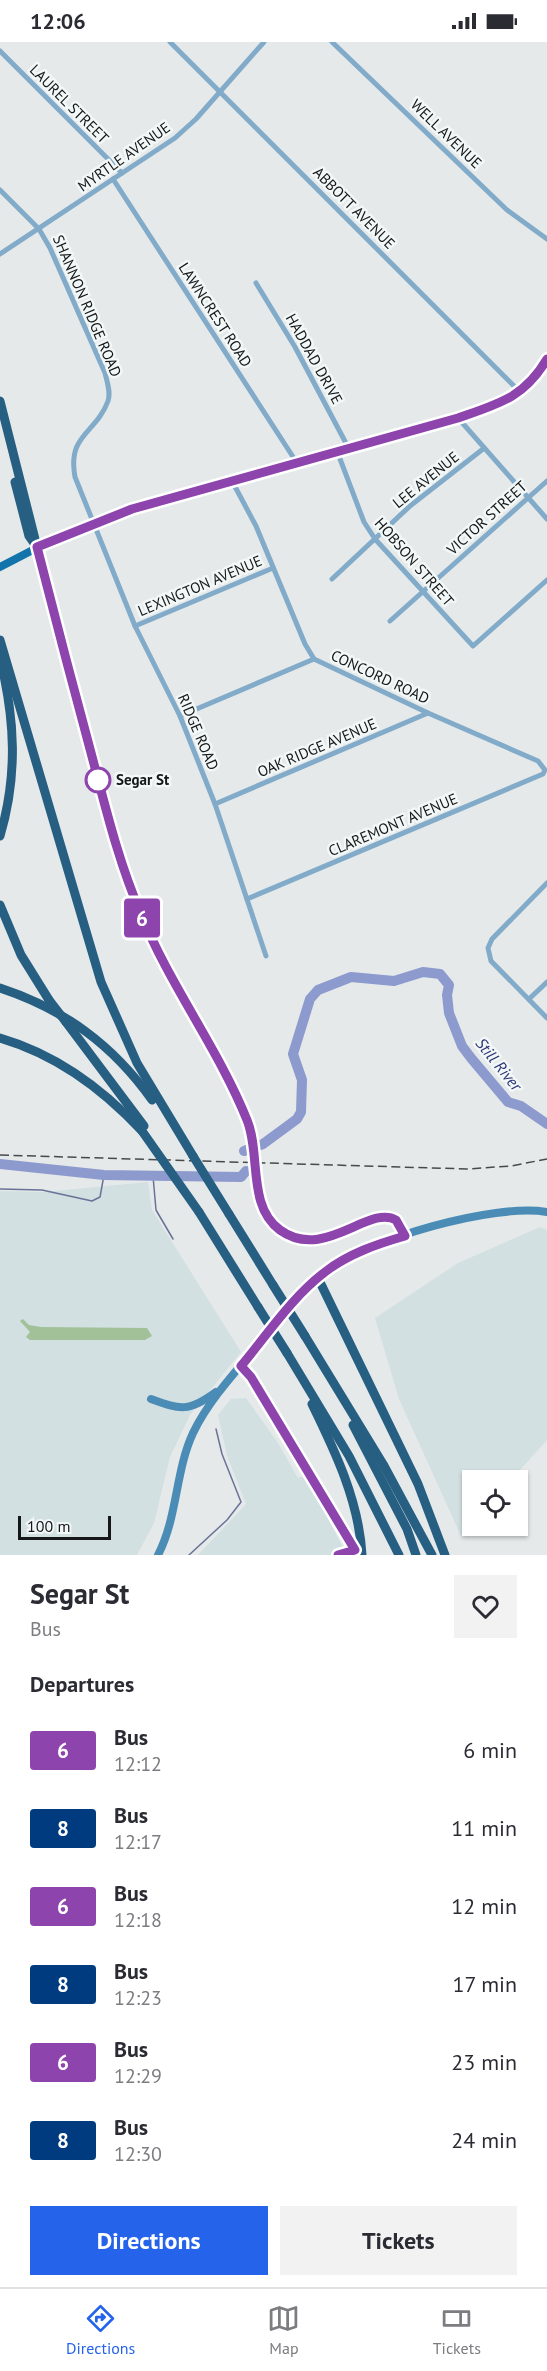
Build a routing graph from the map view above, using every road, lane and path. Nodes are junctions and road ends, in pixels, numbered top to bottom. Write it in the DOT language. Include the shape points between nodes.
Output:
graph roads {
  1 [pos="170,42"];
  2 [pos="264,42"];
  3 [pos="332,42"];
  4 [pos="0,51"];
  5 [pos="220,91"];
  6 [pos="122,173"];
  7 [pos="113,179"];
  8 [pos="0,190"];
  9 [pos="39,229"];
  10 [pos="547,239"];
  11 [pos="0,254"];
  12 [pos="256,283"];
  13 [pos="547,359"];
  14 [pos="520,392"];
  15 [pos="0,401"];
  16 [pos="458,418"];
  17 [pos="0,425"];
  18 [pos="348,447"];
  19 [pos="483,449"];
  20 [pos="336,451"];
  21 [pos="297,463"];
  22 [pos="232,481"];
  23 [pos="547,481"];
  24 [pos="528,499"];
  25 [pos="547,519"];
  26 [pos="92,523"];
  27 [pos="375,539"];
  28 [pos="37,547"];
  29 [pos="0,567"];
  30 [pos="273,568"];
  31 [pos="332,579"];
  32 [pos="547,580"];
  33 [pos="421,592"];
  34 [pos="390,621"];
  35 [pos="135,626"];
  36 [pos="0,640"];
  37 [pos="0,658"];
  38 [pos="314,659"];
  39 [pos="428,713"];
  40 [pos="180,716"];
  41 [pos="545,770"];
  42 [pos="215,804"];
  43 [pos="0,836"];
  44 [pos="547,884"];
  45 [pos="247,899"];
  46 [pos="0,905"];
  47 [pos="266,956"];
  48 [pos="547,982"];
  49 [pos="0,988"];
  50 [pos="530,999"];
  51 [pos="547,1018"];
  52 [pos="0,1038"];
  53 [pos="173,1127"];
  54 [pos="145,1130"];
  55 [pos="547,1212"];
  56 [pos="405,1236"];
  57 [pos="318,1278"];
  58 [pos="305,1336"];
  59 [pos="287,1353"];
  60 [pos="241,1366"];
  61 [pos="225,1386"];
  62 [pos="151,1399"];
  63 [pos="158,1555"];
  64 [pos="360,1555"];
  65 [pos="399,1555"];
  66 [pos="416,1555"];
  67 [pos="432,1555"];
  68 [pos="446,1555"];
  1 -- 5 [label="street, ABBOTT AVENUE"];
  2 -- 5 [label="street, MYRTLE AVENUE"];
  3 -- 10 [label="street, WELL AVENUE" via="507,210"];
  4 -- 6 [label="street, LAUREL STREET"];
  5 -- 6 [label="street, MYRTLE AVENUE" via="175,138"];
  5 -- 14 [label="street, ABBOTT AVENUE"];
  6 -- 7 [label="street, MYRTLE AVENUE"];
  7 -- 9 [label="street, MYRTLE AVENUE"];
  7 -- 21 [label="street, LAWNCREST ROAD"];
  8 -- 9 [label="street, SHANNON RIDGE ROAD"];
  9 -- 11 [label="street, MYRTLE AVENUE"];
  9 -- 26 [label="street, SHANNON RIDGE ROAD" via="110,390 108,402 75,446 73,462"];
  12 -- 18 [label="street, HADDAD DRIVE" via="296,346"];
  13 -- 14 [label="main road"];
  14 -- 16 [label="main road" via="507,401"];
  15 -- 28 [label="highway"];
  16 -- 18 [label="main road"];
  16 -- 19 [label="street"];
  17 -- 28 [label="highway" via="29,536"];
  18 -- 20 [label="main road"];
  19 -- 24 [label="street"];
  19 -- 27 [label="street, LEE AVENUE"];
  20 -- 21 [label="main road"];
  20 -- 27 [label="street, HOBSON STREET" via="364,522"];
  21 -- 22 [label="main road"];
  22 -- 26 [label="main road"];
  22 -- 30 [label="street, CONCORD ROAD"];
  23 -- 24 [label="street, VICTOR STREET"];
  24 -- 25 [label="street"];
  24 -- 33 [label="street, VICTOR STREET"];
  26 -- 28 [label="main road"];
  26 -- 35 [label="street, RIDGE ROAD"];
  27 -- 31 [label="street, LEE AVENUE"];
  27 -- 33 [label="street, HOBSON STREET"];
  28 -- 29 [label="main road"];
  28 -- 56 [label="street" via="126,878 151,937 233,1088 252,1137 261,1202 269,1218 282,1232 318,1240 385,1216 396,1220"];
  30 -- 35 [label="street, LEXINGTON AVENUE"];
  30 -- 38 [label="street, CONCORD ROAD"];
  32 -- 33 [label="street, HOBSON STREET" via="473,646"];
  33 -- 34 [label="street, VICTOR STREET"];
  35 -- 40 [label="street, RIDGE ROAD"];
  36 -- 53 [label="highway" via="97,971 128,1044"];
  37 -- 43 [label="highway" via="10,702 14,747 11,792"];
  38 -- 39 [label="street, CONCORD ROAD"];
  38 -- 40 [label="street"];
  39 -- 41 [label="street, CONCORD ROAD" via="538,761"];
  39 -- 42 [label="street, OAK RIDGE AVENUE"];
  40 -- 42 [label="street, RIDGE ROAD"];
  41 -- 45 [label="street, CLAREMONT AVENUE"];
  42 -- 45 [label="street, RIDGE ROAD"];
  44 -- 50 [label="street" via="492,939 488,948 491,961"];
  45 -- 47 [label="street, RIDGE ROAD"];
  46 -- 54 [label="highway, bridge" via="21,955 49,1000"];
  48 -- 50 [label="street"];
  49 -- 53 [label="highway" via="48,1007 99,1040 134,1075"];
  50 -- 51 [label="street"];
  52 -- 54 [label="highway" via="71,1071"];
  53 -- 58 [label="highway, bridge"];
  54 -- 59 [label="highway, bridge"];
  55 -- 56 [label="main road" via="497,1211"];
  56 -- 57 [label="main road" via="350,1257"];
  57 -- 60 [label="main road"];
  57 -- 68 [label="highway" via="414,1474"];
  58 -- 66 [label="highway" via="386,1487"];
  58 -- 67 [label="highway" via="388,1473"];
  59 -- 64 [label="highway" via="332,1445 355,1512"];
  59 -- 65 [label="highway" via="349,1456"];
  60 -- 61 [label="main road"];
  60 -- 64 [label="main road"];
  61 -- 62 [label="main road" via="186,1408"];
  61 -- 63 [label="main road" via="187,1448 168,1531"];
}
